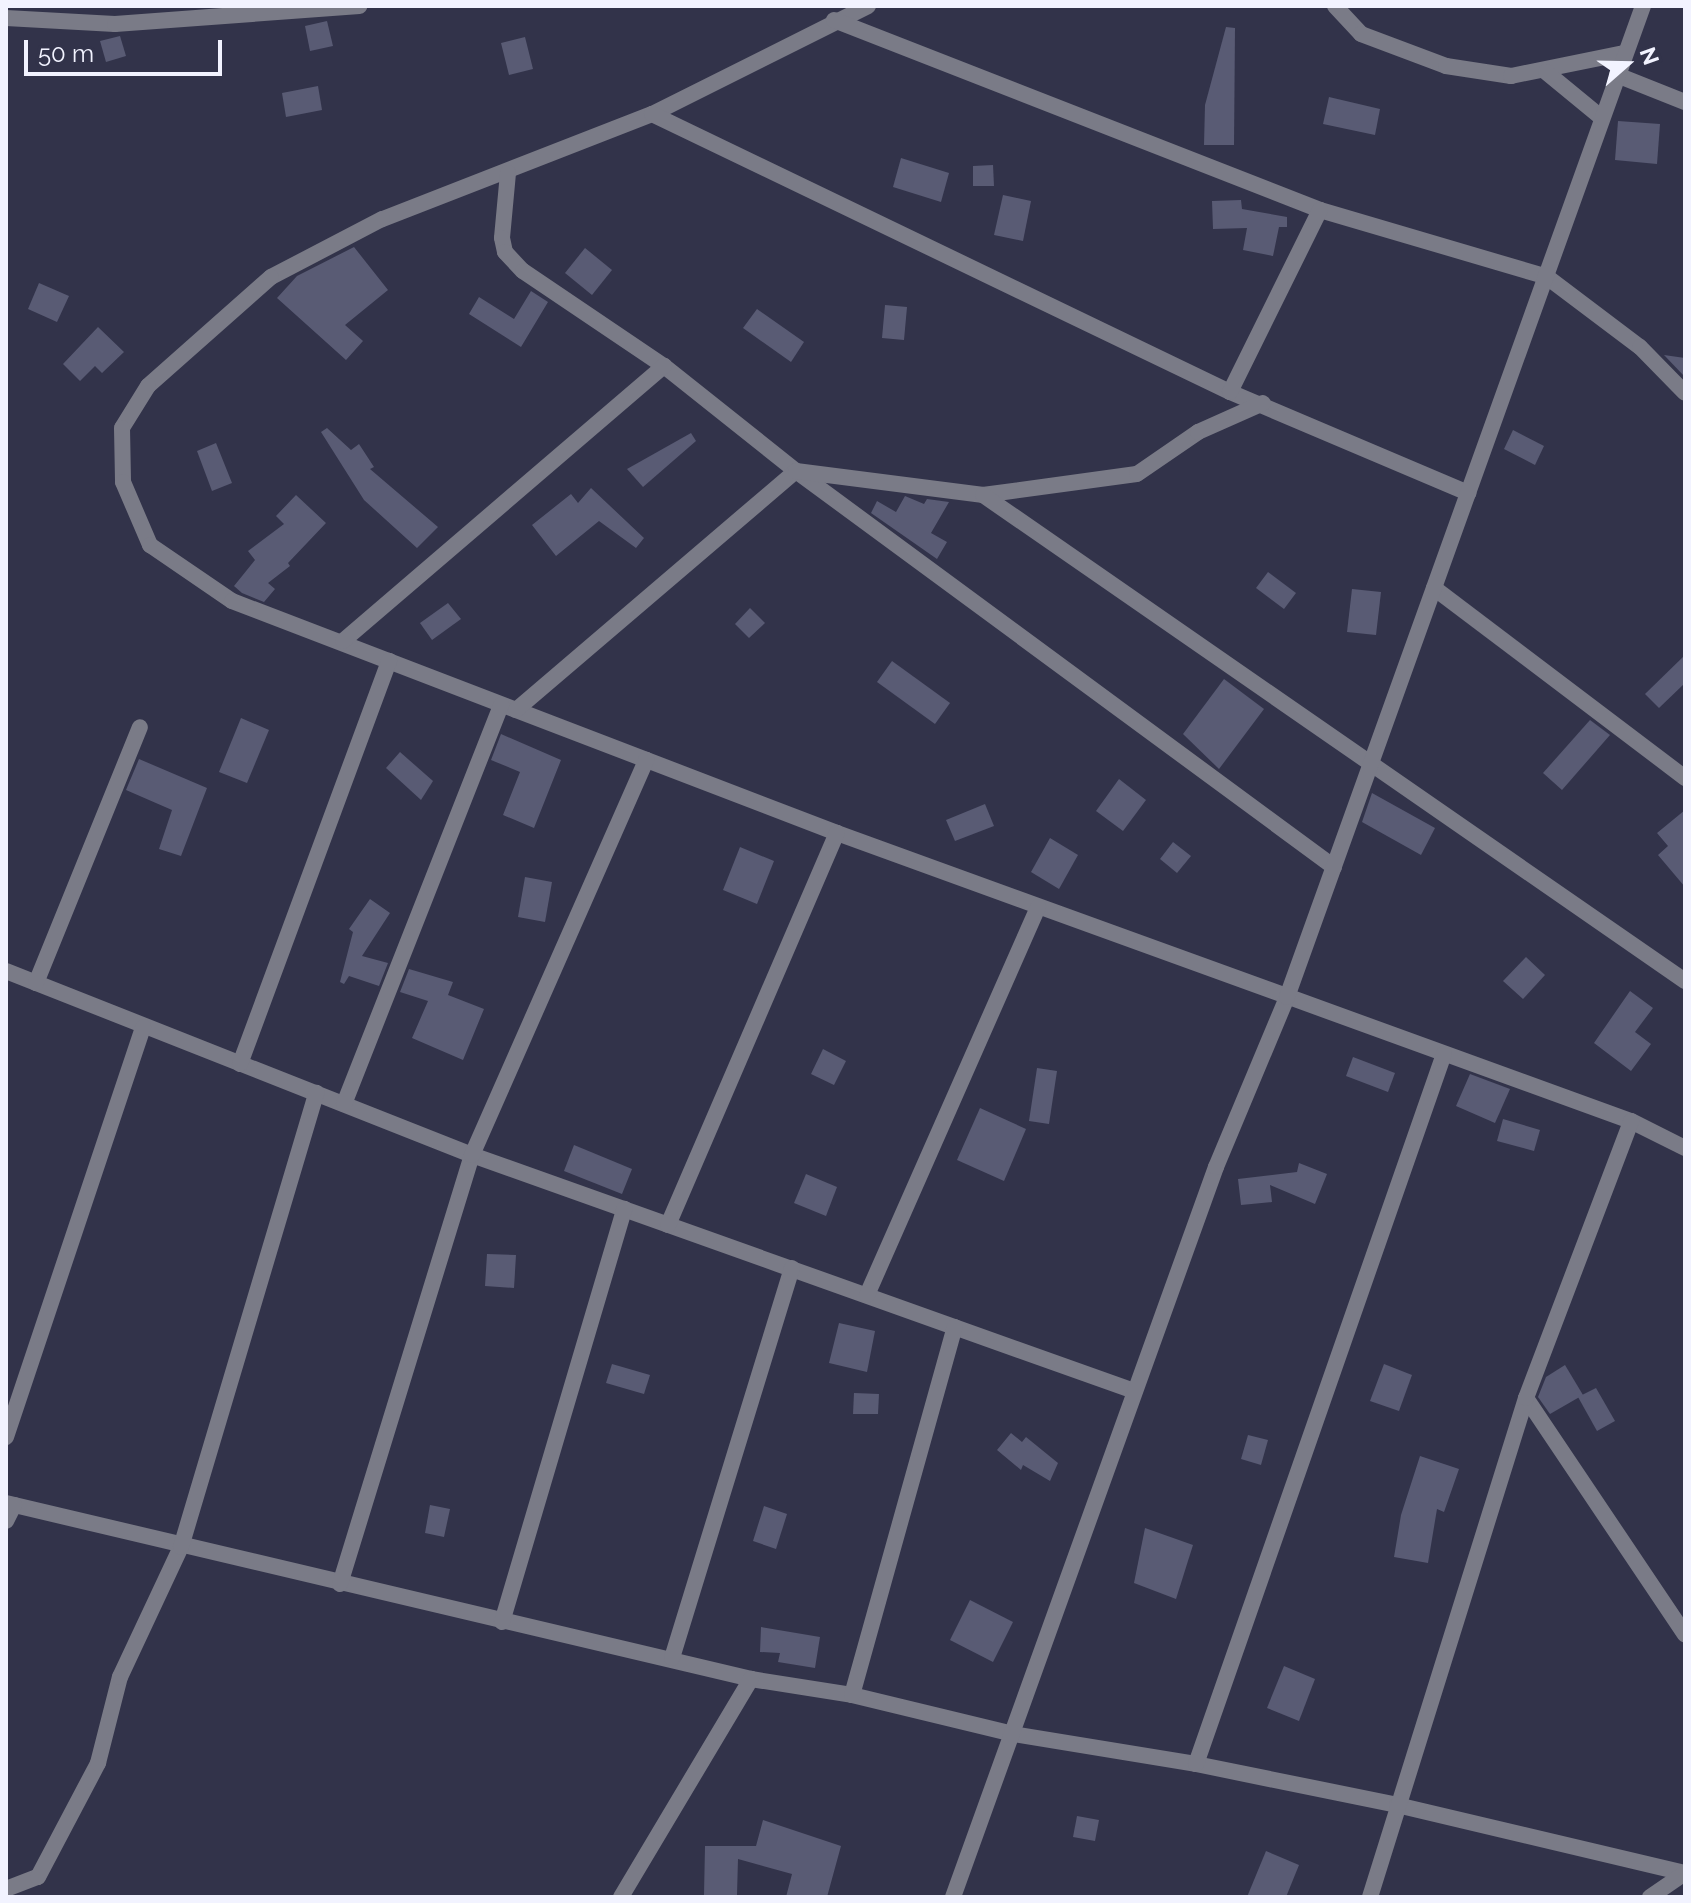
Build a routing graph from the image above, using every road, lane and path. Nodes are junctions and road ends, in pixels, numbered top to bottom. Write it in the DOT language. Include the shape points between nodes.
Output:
graph roads {
  1 [pos="359,6"];
  2 [pos="868,6"];
  3 [pos="1335,6"];
  4 [pos="1643,6"];
  5 [pos="6,18"];
  6 [pos="834,20"];
  7 [pos="1624,53"];
  8 [pos="1546,72"];
  9 [pos="1617,75"];
  10 [pos="1685,102"];
  11 [pos="652,114"];
  12 [pos="1602,118"];
  13 [pos="508,173"];
  14 [pos="1320,210"];
  15 [pos="1547,277"];
  16 [pos="664,366"];
  17 [pos="1230,392"];
  18 [pos="1685,393"];
  19 [pos="1263,403"];
  20 [pos="796,471"];
  21 [pos="1468,493"];
  22 [pos="983,495"];
  23 [pos="1434,588"];
  24 [pos="343,641"];
  25 [pos="389,661"];
  26 [pos="509,707"];
  27 [pos="140,727"];
  28 [pos="646,760"];
  29 [pos="1370,767"];
  30 [pos="1685,778"];
  31 [pos="837,833"];
  32 [pos="1334,867"];
  33 [pos="1038,907"];
  34 [pos="6,971"];
  35 [pos="1685,981"];
  36 [pos="36,983"];
  37 [pos="1287,997"];
  38 [pos="143,1027"];
  39 [pos="1444,1054"];
  40 [pos="240,1064"];
  41 [pos="316,1093"];
  42 [pos="344,1104"];
  43 [pos="1631,1121"];
  44 [pos="1685,1148"];
  45 [pos="472,1155"];
  46 [pos="624,1209"];
  47 [pos="668,1225"];
  48 [pos="792,1268"];
  49 [pos="867,1295"];
  50 [pos="955,1327"];
  51 [pos="1134,1391"];
  52 [pos="1526,1398"];
  53 [pos="6,1437"];
  54 [pos="10,1504"];
  55 [pos="6,1521"];
  56 [pos="181,1547"];
  57 [pos="340,1584"];
  58 [pos="502,1622"];
  59 [pos="1685,1635"];
  60 [pos="672,1658"];
  61 [pos="751,1679"];
  62 [pos="852,1695"];
  63 [pos="1013,1734"];
  64 [pos="1196,1764"];
  65 [pos="1397,1805"];
  66 [pos="1685,1873"];
  67 [pos="38,1877"];
  68 [pos="6,1889"];
  69 [pos="19,1897"];
  70 [pos="621,1897"];
  71 [pos="953,1897"];
  72 [pos="1370,1897"];
  73 [pos="1650,1897"];
  1 -- 5 [label="street" via="115,24"];
  2 -- 6 [label="street"];
  3 -- 8 [label="street" via="1361,34 1446,66 1511,76"];
  4 -- 7 [label="street"];
  6 -- 11 [label="street"];
  6 -- 14 [label="street"];
  7 -- 8 [label="street"];
  7 -- 9 [label="street"];
  8 -- 12 [label="street"];
  9 -- 10 [label="street"];
  9 -- 12 [label="street"];
  11 -- 13 [label="street"];
  11 -- 17 [label="street"];
  12 -- 15 [label="street"];
  13 -- 16 [label="street" via="505,252 523,271"];
  13 -- 24 [label="street" via="382,219 271,277 148,386 122,428 123,482 150,545 232,601"];
  14 -- 15 [label="street"];
  14 -- 17 [label="street"];
  15 -- 18 [label="street" via="1640,347"];
  15 -- 21 [label="street"];
  16 -- 20 [label="street"];
  16 -- 24 [label="street"];
  17 -- 19 [label="street"];
  19 -- 21 [label="street"];
  19 -- 22 [label="street" via="1198,432 1137,474"];
  20 -- 22 [label="street"];
  20 -- 26 [label="street"];
  20 -- 32 [label="street"];
  21 -- 23 [label="street"];
  22 -- 29 [label="street"];
  23 -- 29 [label="street"];
  23 -- 30 [label="street"];
  24 -- 25 [label="street"];
  25 -- 26 [label="street"];
  25 -- 40 [label="street"];
  26 -- 28 [label="street"];
  26 -- 42 [label="street"];
  27 -- 36 [label="street"];
  28 -- 31 [label="street"];
  28 -- 45 [label="street"];
  29 -- 32 [label="street"];
  29 -- 35 [label="street"];
  31 -- 33 [label="street"];
  31 -- 47 [label="street"];
  32 -- 37 [label="street"];
  33 -- 37 [label="street"];
  33 -- 49 [label="street"];
  34 -- 36 [label="street"];
  36 -- 38 [label="street"];
  37 -- 39 [label="street"];
  37 -- 51 [label="street" via="1216,1167"];
  38 -- 40 [label="street"];
  38 -- 53 [label="street"];
  39 -- 43 [label="street"];
  39 -- 64 [label="street"];
  40 -- 41 [label="street"];
  41 -- 42 [label="street"];
  41 -- 56 [label="street"];
  42 -- 45 [label="street"];
  43 -- 44 [label="street"];
  43 -- 52 [label="street"];
  45 -- 46 [label="street"];
  45 -- 57 [label="street"];
  46 -- 47 [label="street"];
  46 -- 58 [label="street"];
  47 -- 48 [label="street"];
  48 -- 49 [label="street"];
  48 -- 60 [label="street"];
  49 -- 50 [label="street"];
  50 -- 51 [label="street"];
  50 -- 62 [label="street"];
  51 -- 63 [label="street"];
  52 -- 59 [label="street"];
  52 -- 65 [label="street"];
  54 -- 55 [label="street"];
  54 -- 56 [label="street"];
  56 -- 57 [label="street"];
  56 -- 67 [label="street" via="120,1677 98,1763"];
  57 -- 58 [label="street"];
  58 -- 60 [label="street"];
  60 -- 61 [label="street"];
  61 -- 62 [label="street"];
  61 -- 70 [label="street"];
  62 -- 63 [label="street"];
  63 -- 64 [label="street"];
  63 -- 71 [label="street"];
  64 -- 65 [label="street"];
  65 -- 66 [label="street"];
  65 -- 72 [label="street"];
  66 -- 73 [label="street"];
  67 -- 68 [label="street"];
  67 -- 69 [label="street"];
}
